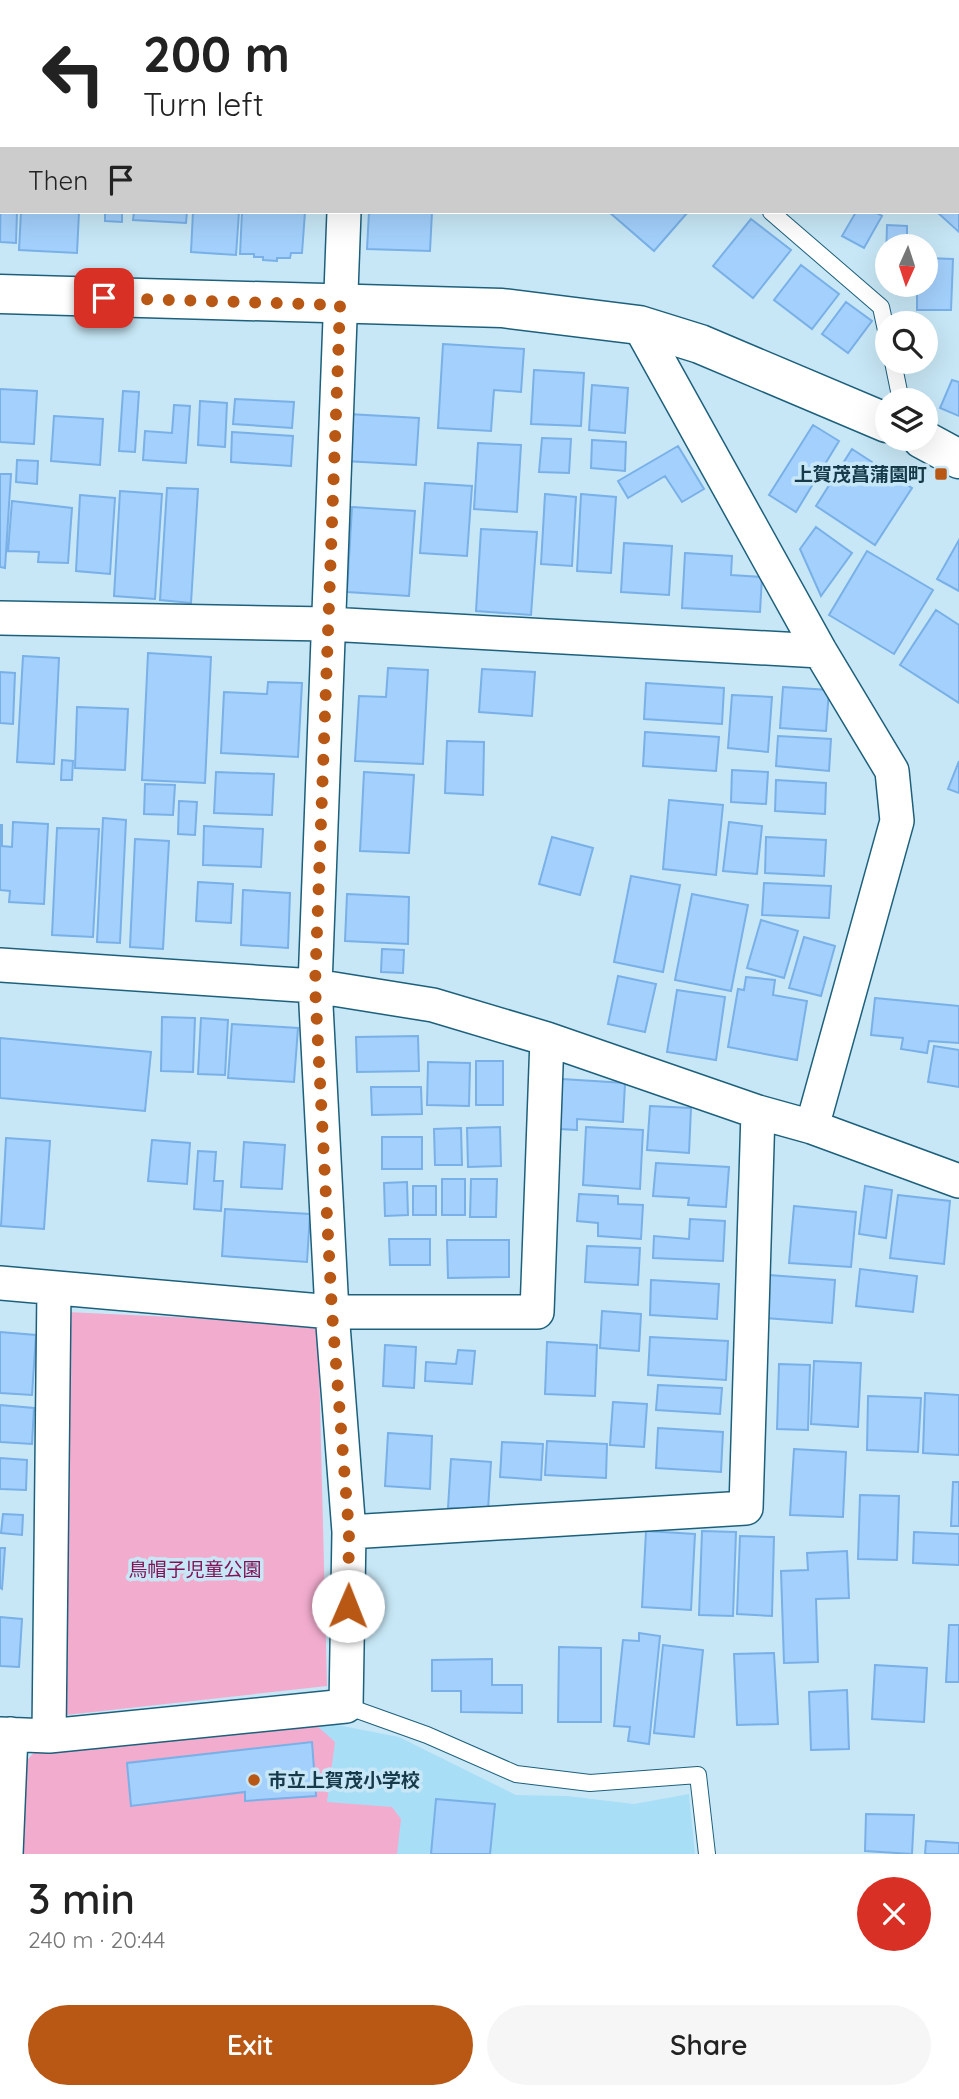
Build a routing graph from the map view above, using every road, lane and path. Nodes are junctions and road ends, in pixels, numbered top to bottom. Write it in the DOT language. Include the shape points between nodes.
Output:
graph roads {
  1 [pos="344,214"];
  2 [pos="773,214"];
  3 [pos="0,294"];
  4 [pos="340,305"];
  5 [pos="882,311"];
  6 [pos="639,325"];
  7 [pos="875,418"];
  8 [pos="938,448"];
  9 [pos="959,459"];
  10 [pos="0,618"];
  11 [pos="328,624"];
  12 [pos="820,651"];
  13 [pos="0,965"];
  14 [pos="315,986"];
  15 [pos="547,1039"];
  16 [pos="758,1112"];
  17 [pos="812,1127"];
  18 [pos="959,1181"];
  19 [pos="0,1283"];
  20 [pos="54,1288"];
  21 [pos="332,1312"];
  22 [pos="349,1532"];
  23 [pos="346,1706"];
  24 [pos="5,1734"];
  25 [pos="49,1736"];
  26 [pos="6,1854"];
  27 [pos="706,1854"];
  1 -- 4 [label="street"];
  2 -- 5 [label="lane"];
  3 -- 4 [label="street"];
  4 -- 6 [label="street" via="502,308"];
  4 -- 11 [label="street"];
  6 -- 7 [label="street" via="701,344"];
  6 -- 12 [label="street"];
  8 -- 9 [label="street"];
  10 -- 11 [label="street"];
  11 -- 12 [label="street"];
  11 -- 14 [label="street"];
  12 -- 17 [label="street" via="892,771 897,821"];
  13 -- 14 [label="street"];
  14 -- 15 [label="street" via="433,1006"];
  14 -- 21 [label="street"];
  15 -- 16 [label="street"];
  15 -- 21 [label="street" via="537,1312"];
  16 -- 17 [label="street"];
  16 -- 22 [label="street" via="746,1508"];
  17 -- 18 [label="street"];
  19 -- 20 [label="street"];
  20 -- 21 [label="street"];
  20 -- 25 [label="street"];
  21 -- 22 [label="street"];
  22 -- 23 [label="street"];
  23 -- 25 [label="street"];
  23 -- 27 [label="lane" via="516,1774 590,1783 698,1775"];
  24 -- 25 [label="street"];
  24 -- 26 [label="street"];
}
